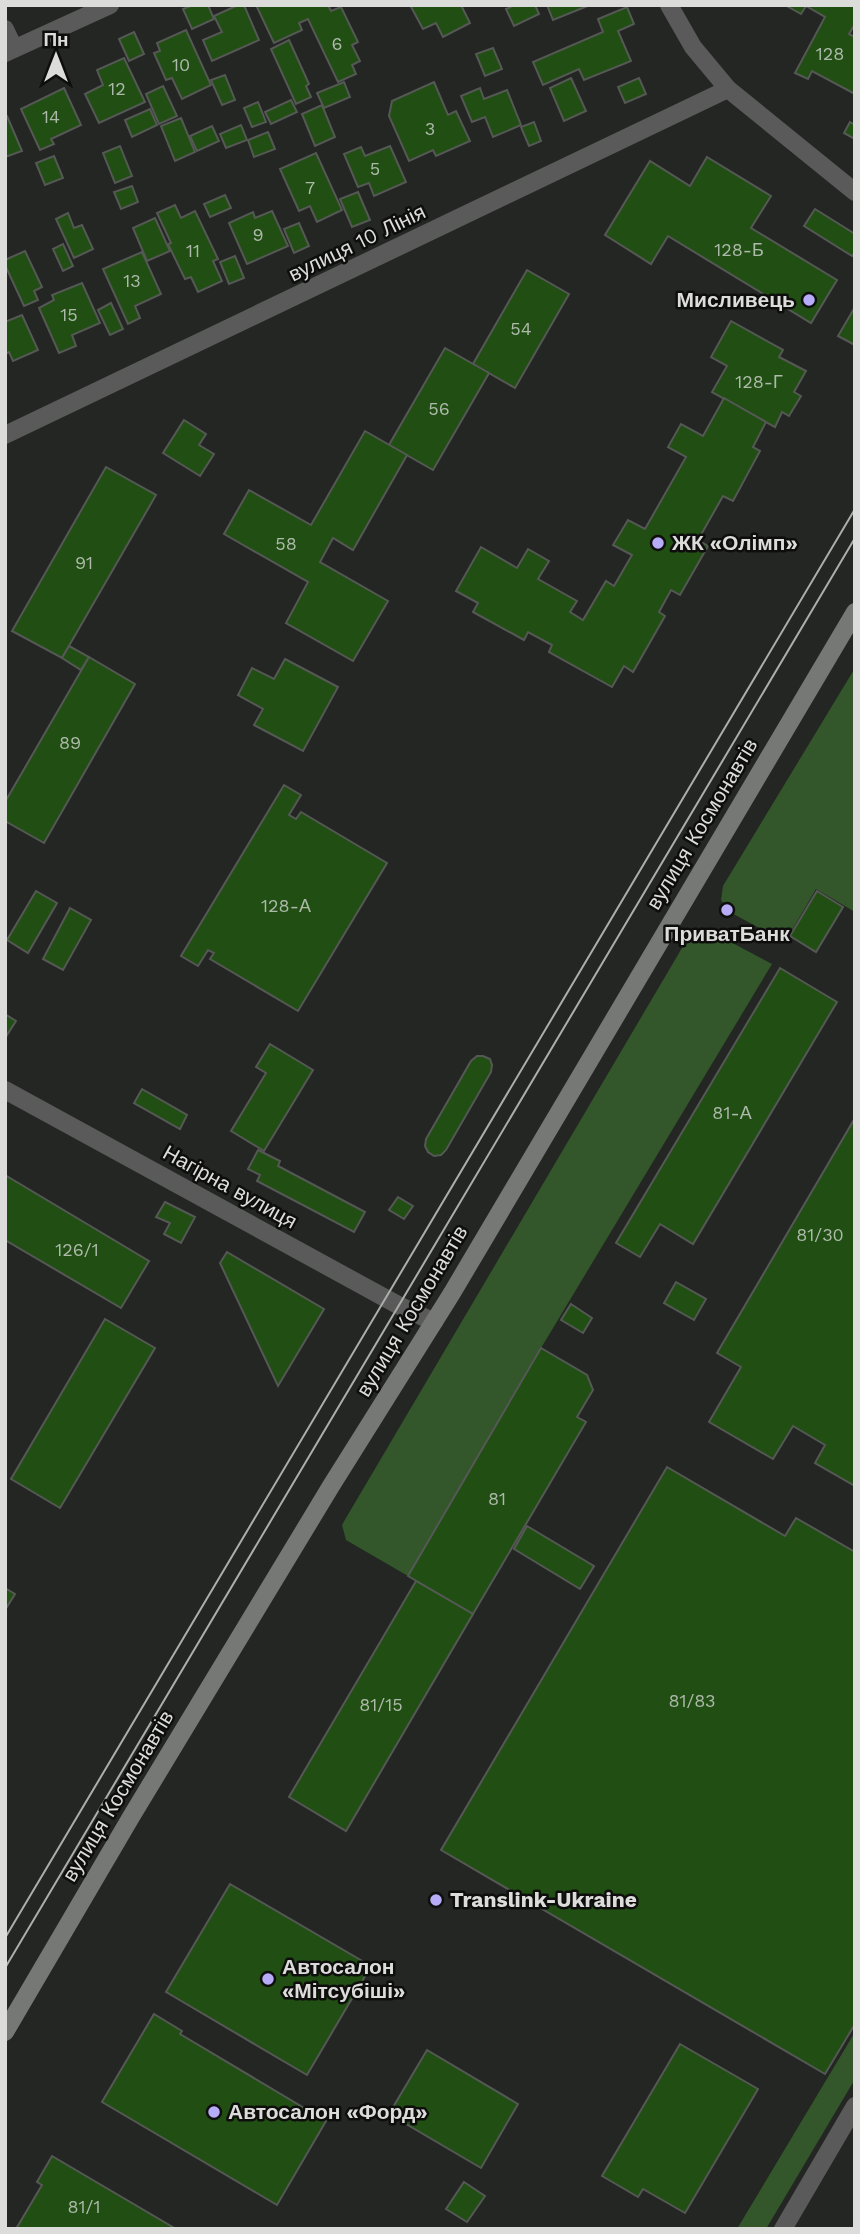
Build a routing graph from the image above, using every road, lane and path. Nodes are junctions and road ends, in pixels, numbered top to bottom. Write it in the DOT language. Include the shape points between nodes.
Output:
graph roads {
  1 [pos="110,5"];
  2 [pos="669,5"];
  3 [pos="5,29"];
  4 [pos="10,50"];
  5 [pos="728,89"];
  6 [pos="855,192"];
  7 [pos="5,435"];
  8 [pos="855,611"];
  9 [pos="5,1090"];
  10 [pos="434,1322"];
  11 [pos="5,2032"];
  12 [pos="855,2106"];
  13 [pos="783,2229"];
  1 -- 4 [label="street"];
  2 -- 5 [label="street" via="693,47"];
  3 -- 4 [label="street"];
  5 -- 6 [label="street"];
  5 -- 7 [label="street, вулиця 10 Лінія"];
  8 -- 10 [label="main road, вулиця Космонавтів"];
  9 -- 10 [label="street, Нагірна вулиця"];
  10 -- 11 [label="main road, вулиця Космонавтів"];
  12 -- 13 [label="street"];
}
